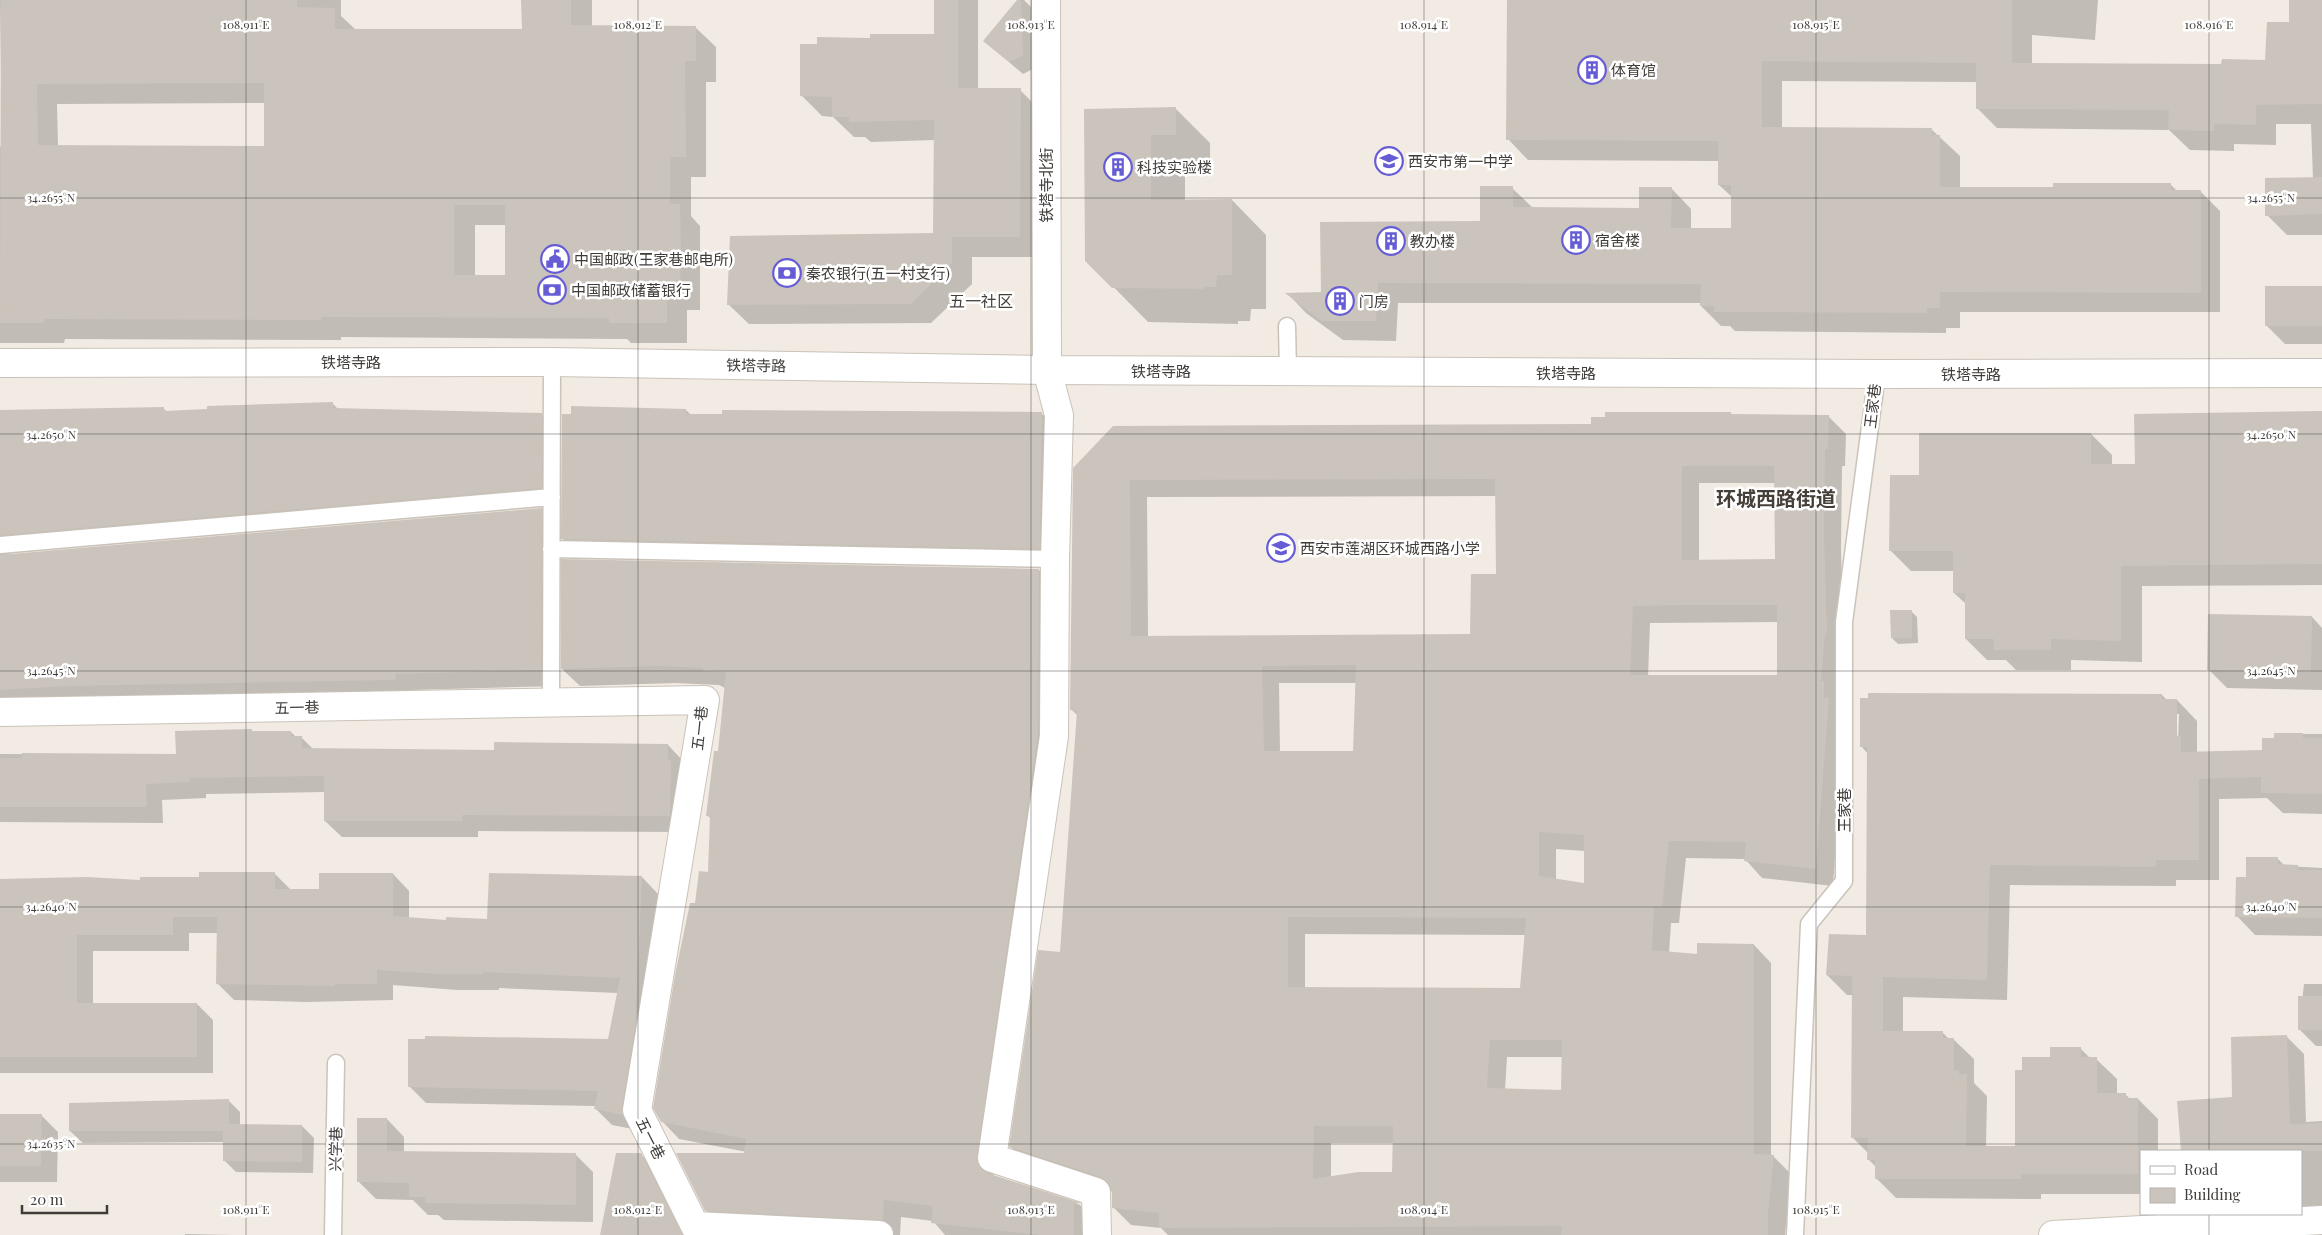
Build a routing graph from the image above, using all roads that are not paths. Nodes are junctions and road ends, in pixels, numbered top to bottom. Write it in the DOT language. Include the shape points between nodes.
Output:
graph roads {
  1 [pos="1046,0"];
  2 [pos="1287,326"];
  3 [pos="552,362"];
  4 [pos="0,363"];
  5 [pos="1047,370"];
  6 [pos="1288,371"];
  7 [pos="2322,373"];
  8 [pos="1877,374"];
  9 [pos="552,498"];
  10 [pos="0,545"];
  11 [pos="551,549"];
  12 [pos="1055,558"];
  13 [pos="551,703"];
  14 [pos="0,712"];
  15 [pos="336,1063"];
  16 [pos="2322,1220"];
  17 [pos="333,1235"];
  18 [pos="879,1235"];
  19 [pos="1097,1235"];
  20 [pos="1795,1235"];
  21 [pos="2053,1235"];
  1 -- 5 [label="street, 铁塔寺北街"];
  2 -- 6 [label="lane"];
  3 -- 4 [label="street, 铁塔寺路"];
  3 -- 5 [label="street, 铁塔寺路"];
  3 -- 9 [label="lane"];
  5 -- 6 [label="street, 铁塔寺路"];
  5 -- 12 [label="street, 铁塔寺北街" via="1059,415"];
  6 -- 8 [label="street, 铁塔寺路"];
  7 -- 8 [label="street, 铁塔寺路"];
  8 -- 20 [label="lane, 王家巷" via="1844,622 1844,881 1810,924"];
  9 -- 10 [label="lane"];
  9 -- 11 [label="lane"];
  11 -- 12 [label="lane"];
  11 -- 13 [label="lane"];
  12 -- 19 [label="street, 铁塔寺北街" via="1054,736 992,1158 1096,1192"];
  13 -- 14 [label="street, 五一巷"];
  13 -- 18 [label="street, 五一巷" via="705,700 637,1110 695,1226"];
  15 -- 17 [label="lane, 兴学巷"];
  16 -- 21 [label="street"];
}
